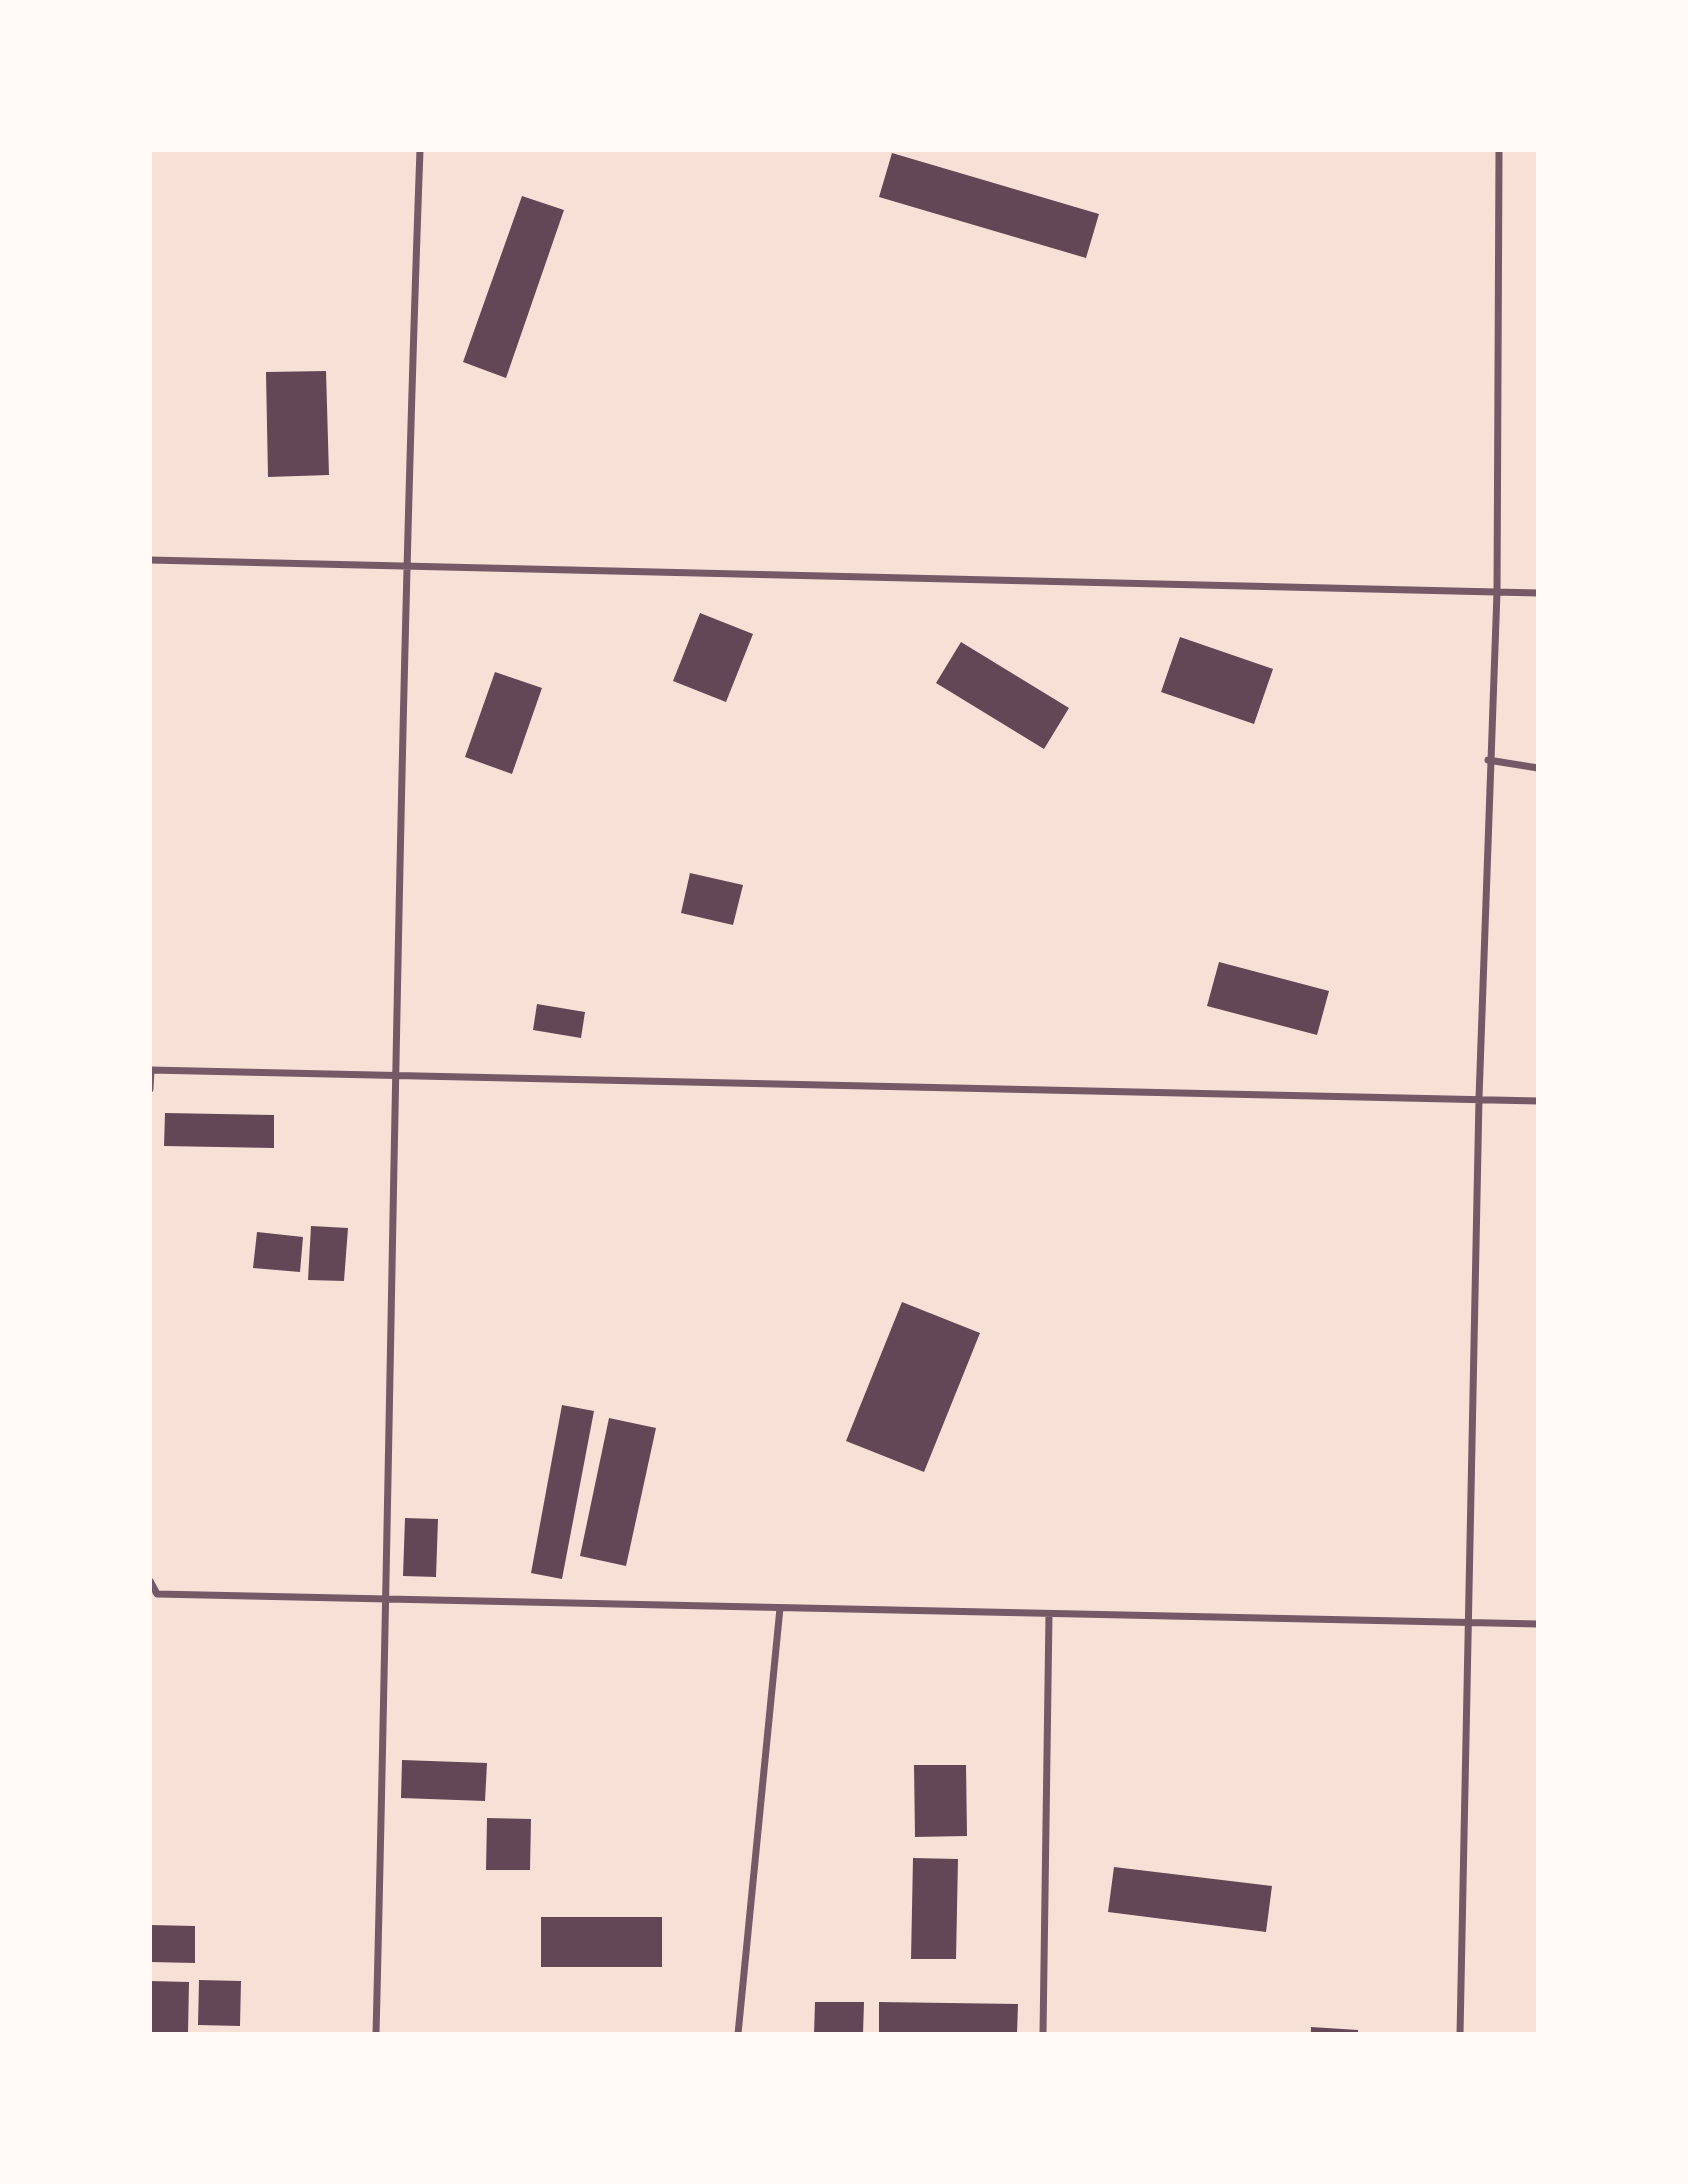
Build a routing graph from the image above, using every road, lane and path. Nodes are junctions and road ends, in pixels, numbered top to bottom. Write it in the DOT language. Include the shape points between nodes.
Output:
graph roads {
  1 [pos="419,150"];
  2 [pos="1499,150"];
  3 [pos="150,560"];
  4 [pos="404,568"];
  5 [pos="1497,592"];
  6 [pos="1538,593"];
  7 [pos="1489,760"];
  8 [pos="1538,768"];
  9 [pos="151,1070"];
  10 [pos="397,1075"];
  11 [pos="150,1089"];
  12 [pos="1479,1098"];
  13 [pos="1538,1101"];
  14 [pos="150,1581"];
  15 [pos="387,1599"];
  16 [pos="780,1608"];
  17 [pos="1049,1614"];
  18 [pos="1466,1622"];
  19 [pos="1538,1624"];
  20 [pos="376,2034"];
  21 [pos="738,2034"];
  22 [pos="1043,2034"];
  23 [pos="1460,2034"];
  1 -- 4 [label="street"];
  2 -- 5 [label="street"];
  3 -- 4 [label="street"];
  4 -- 5 [label="street"];
  4 -- 10 [label="street"];
  5 -- 6 [label="street"];
  5 -- 7 [label="street"];
  7 -- 8 [label="street"];
  7 -- 12 [label="street"];
  9 -- 10 [label="street"];
  9 -- 11 [label="street"];
  10 -- 12 [label="street"];
  10 -- 15 [label="street"];
  12 -- 13 [label="street"];
  12 -- 18 [label="street"];
  14 -- 15 [label="street" via="156,1594"];
  15 -- 16 [label="street"];
  15 -- 20 [label="street"];
  16 -- 17 [label="street"];
  16 -- 21 [label="street"];
  17 -- 18 [label="street"];
  17 -- 22 [label="street"];
  18 -- 19 [label="street"];
  18 -- 23 [label="street"];
}
